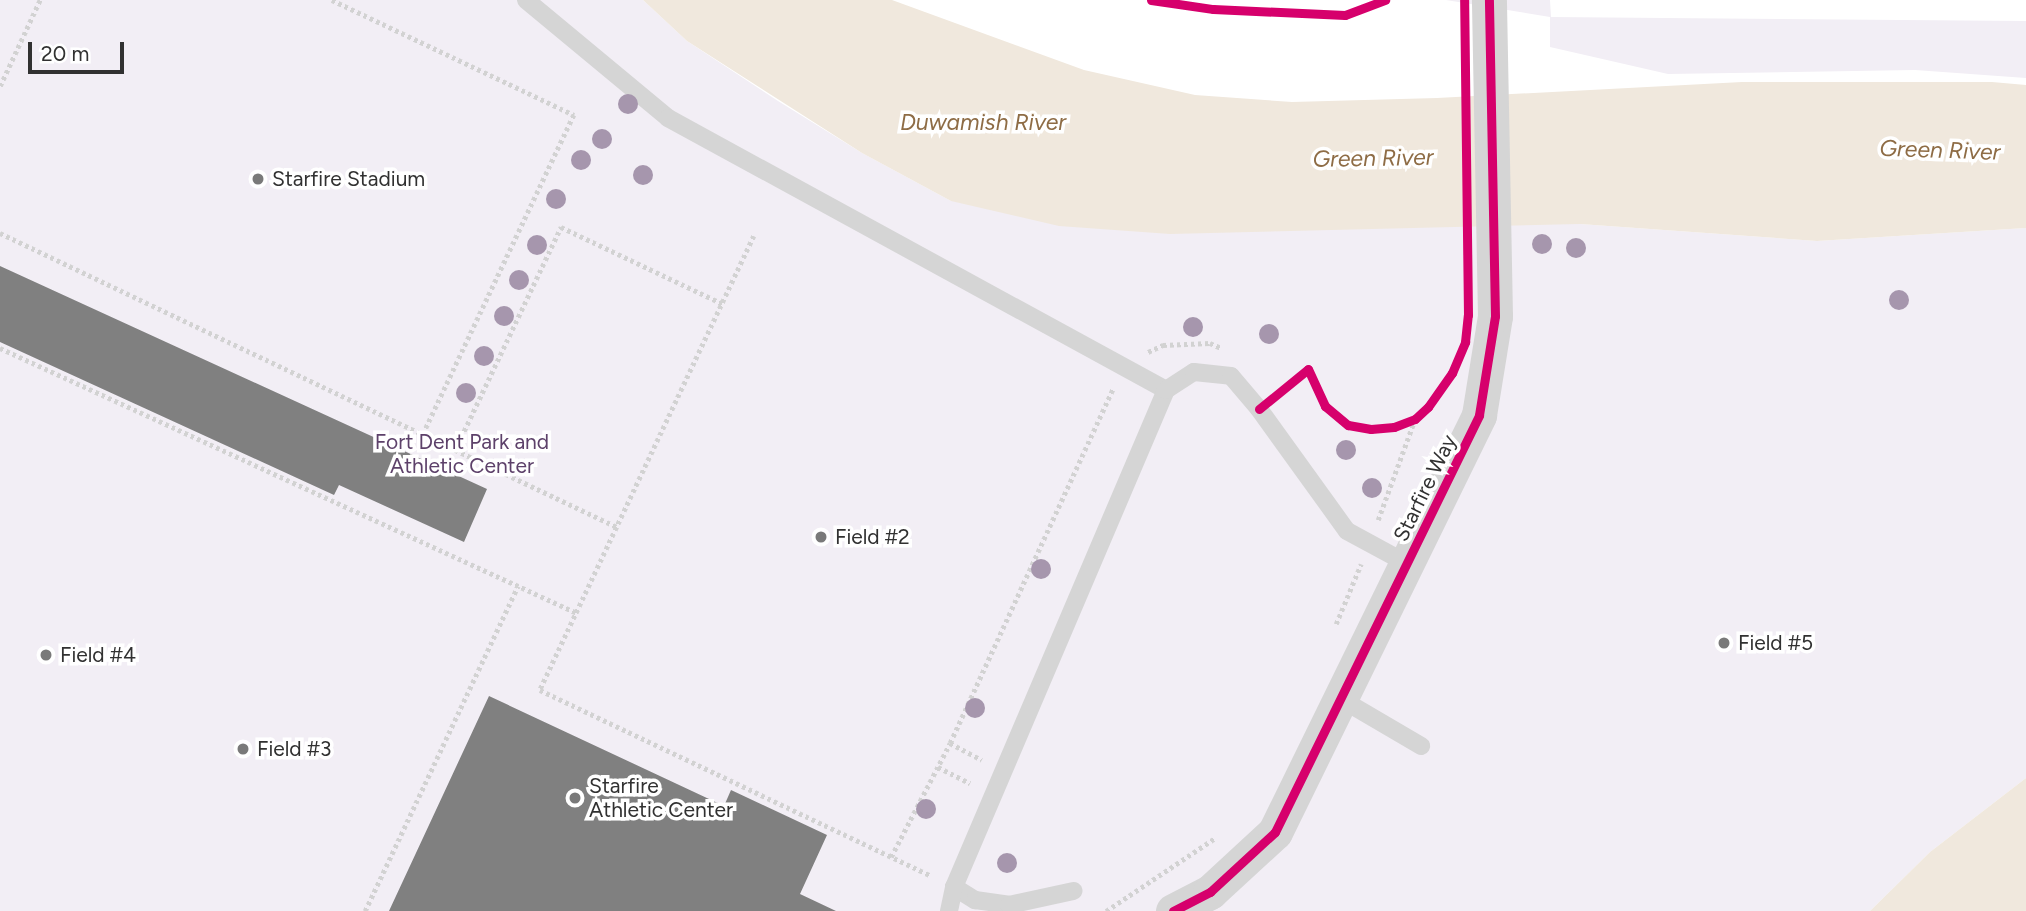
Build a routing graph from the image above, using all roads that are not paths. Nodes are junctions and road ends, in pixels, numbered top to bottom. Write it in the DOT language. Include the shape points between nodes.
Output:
graph roads {
  1 [pos="526,0"];
  2 [pos="1490,8"];
  3 [pos="1167,390"];
  4 [pos="1408,564"];
  5 [pos="1341,699"];
  6 [pos="1421,746"];
  7 [pos="954,887"];
  8 [pos="1073,891"];
  9 [pos="949,911"];
  10 [pos="1173,911"];
  1 -- 3 [label="lane" via="668,118"];
  2 -- 4 [label="street, Starfire Way" via="1495,316 1479,415"];
  3 -- 4 [label="lane" via="1194,372 1231,376 1347,531"];
  3 -- 7 [label="lane"];
  4 -- 5 [label="street, Starfire Way"];
  5 -- 6 [label="lane"];
  5 -- 10 [label="street, Starfire Way" via="1275,832 1210,891"];
  7 -- 8 [label="lane" via="975,900 1009,905"];
  7 -- 9 [label="lane"];
}
